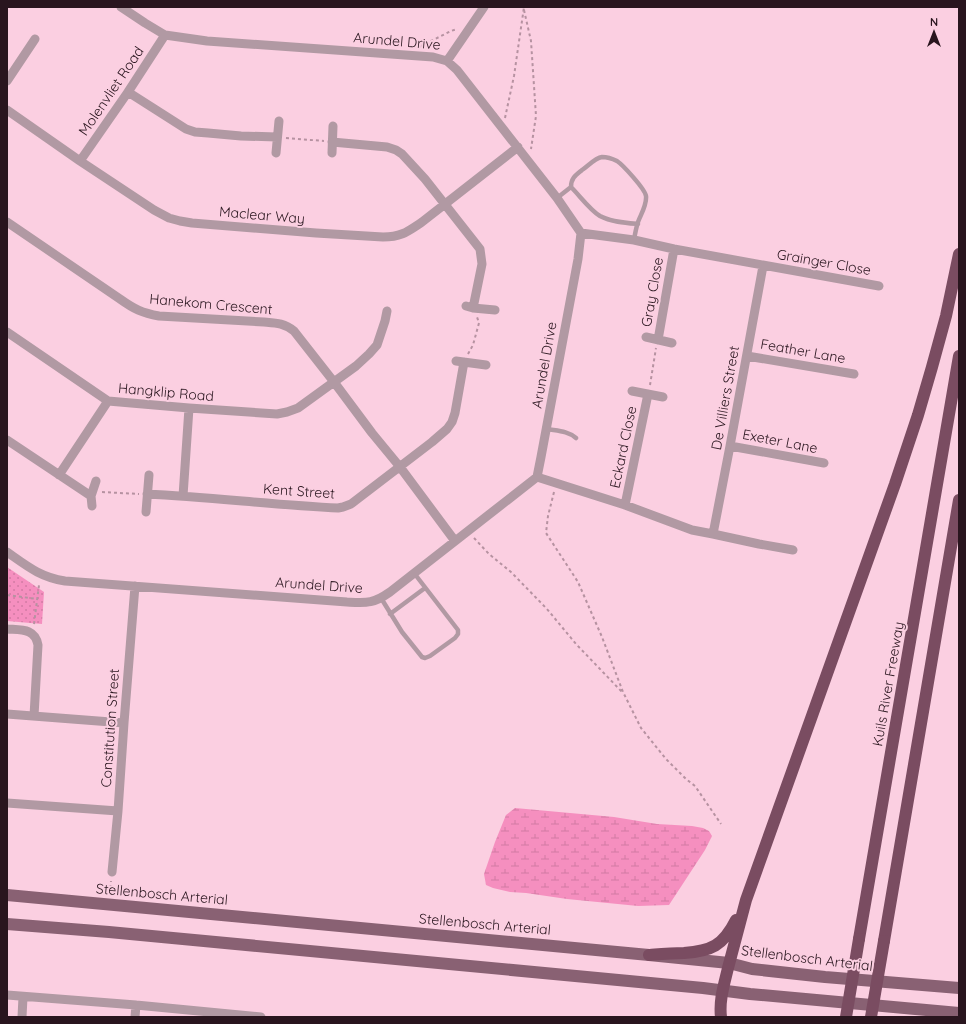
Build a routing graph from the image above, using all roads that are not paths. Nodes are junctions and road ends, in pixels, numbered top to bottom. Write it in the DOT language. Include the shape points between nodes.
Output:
graph roads {
  1 [pos="121,7"];
  2 [pos="484,7"];
  3 [pos="165,36"];
  4 [pos="35,39"];
  5 [pos="447,61"];
  6 [pos="7,81"];
  7 [pos="128,92"];
  8 [pos="7,110"];
  9 [pos="279,121"];
  10 [pos="333,126"];
  11 [pos="277,137"];
  12 [pos="332,142"];
  13 [pos="518,147"];
  14 [pos="276,153"];
  15 [pos="332,153"];
  16 [pos="80,161"];
  17 [pos="571,187"];
  18 [pos="556,198"];
  19 [pos="444,205"];
  20 [pos="7,222"];
  21 [pos="638,224"];
  22 [pos="582,233"];
  23 [pos="634,240"];
  24 [pos="674,250"];
  25 [pos="959,254"];
  26 [pos="763,266"];
  27 [pos="879,286"];
  28 [pos="495,310"];
  29 [pos="387,311"];
  30 [pos="7,332"];
  31 [pos="646,338"];
  32 [pos="658,340"];
  33 [pos="672,343"];
  34 [pos="747,356"];
  35 [pos="959,356"];
  36 [pos="486,365"];
  37 [pos="854,374"];
  38 [pos="334,382"];
  39 [pos="632,391"];
  40 [pos="648,394"];
  41 [pos="663,397"];
  42 [pos="108,401"];
  43 [pos="188,408"];
  44 [pos="547,429"];
  45 [pos="576,438"];
  46 [pos="7,440"];
  47 [pos="730,446"];
  48 [pos="824,463"];
  49 [pos="400,467"];
  50 [pos="59,475"];
  51 [pos="148,475"];
  52 [pos="537,477"];
  53 [pos="96,481"];
  54 [pos="92,494"];
  55 [pos="147,494"];
  56 [pos="183,496"];
  57 [pos="959,500"];
  58 [pos="624,505"];
  59 [pos="92,506"];
  60 [pos="146,512"];
  61 [pos="713,534"];
  62 [pos="455,541"];
  63 [pos="793,550"];
  64 [pos="7,552"];
  65 [pos="414,573"];
  66 [pos="135,586"];
  67 [pos="425,588"];
  68 [pos="381,598"];
  69 [pos="390,614"];
  70 [pos="7,629"];
  71 [pos="7,714"];
  72 [pos="34,716"];
  73 [pos="124,722"];
  74 [pos="7,803"];
  75 [pos="118,811"];
  76 [pos="112,872"];
  77 [pos="7,895"];
  78 [pos="746,900"];
  79 [pos="7,924"];
  80 [pos="649,955"];
  81 [pos="729,963"];
  82 [pos="959,988"];
  83 [pos="723,990"];
  84 [pos="7,995"];
  85 [pos="23,997"];
  86 [pos="136,1006"];
  87 [pos="959,1013"];
  88 [pos="213,1015"];
  89 [pos="22,1017"];
  90 [pos="135,1017"];
  91 [pos="257,1017"];
  92 [pos="721,1017"];
  93 [pos="846,1017"];
  94 [pos="871,1017"];
  1 -- 3 [label="street, Arundel Drive"];
  2 -- 5 [label="street"];
  3 -- 5 [label="street, Arundel Drive" via="433,57"];
  3 -- 7 [label="street, Molenvliet Road"];
  4 -- 6 [label="street"];
  5 -- 13 [label="street, Arundel Drive"];
  7 -- 11 [label="street" via="186,129 195,132"];
  7 -- 16 [label="street, Molenvliet Road"];
  8 -- 16 [label="street, Maclear Way"];
  9 -- 11 [label="street"];
  10 -- 12 [label="street"];
  11 -- 14 [label="street"];
  12 -- 15 [label="street"];
  12 -- 19 [label="street" via="396,150 409,160"];
  13 -- 18 [label="street, Arundel Drive"];
  13 -- 19 [label="street, Maclear Way"];
  16 -- 19 [label="street, Maclear Way" via="154,210 180,222 392,237 408,232"];
  17 -- 18 [label="lane"];
  17 -- 21 [label="lane" via="601,217"];
  17 -- 21 [label="lane" via="574,176 598,158 610,158 618,162 646,194 645,207"];
  18 -- 22 [label="street, Arundel Drive"];
  19 -- 28 [label="street" via="480,250 482,264 470,307"];
  20 -- 38 [label="street, Hanekom Crescent" via="136,310 147,314 264,322 287,326 294,331"];
  21 -- 23 [label="lane"];
  22 -- 23 [label="street"];
  22 -- 44 [label="street, Arundel Drive"];
  23 -- 24 [label="street"];
  24 -- 26 [label="street"];
  24 -- 32 [label="street, Gray Close"];
  25 -- 78 [label="highway" via="946,316 918,415"];
  26 -- 27 [label="street, Grainger Close"];
  26 -- 34 [label="street, De Villiers Street"];
  29 -- 38 [label="street, Hangklip Road" via="377,345 356,366"];
  30 -- 42 [label="street, Hangklip Road"];
  31 -- 32 [label="street, Gray Close"];
  32 -- 33 [label="street, Gray Close"];
  34 -- 37 [label="street, Feather Lane"];
  34 -- 47 [label="street, De Villiers Street"];
  35 -- 93 [label="highway, Kuils River Freeway, bridge"];
  36 -- 49 [label="street, Kent Street" via="460,361 452,422 432,442"];
  38 -- 43 [label="street, Hangklip Road" via="298,408 277,414"];
  38 -- 49 [label="street, Hanekom Crescent"];
  39 -- 40 [label="street, Eckard Close"];
  40 -- 41 [label="street, Eckard Close"];
  40 -- 58 [label="street, Eckard Close"];
  42 -- 43 [label="street, Hangklip Road"];
  42 -- 50 [label="street"];
  43 -- 56 [label="street"];
  44 -- 45 [label="lane" via="566,432"];
  44 -- 52 [label="street, Arundel Drive"];
  46 -- 50 [label="street"];
  47 -- 48 [label="street, Exeter Lane"];
  47 -- 61 [label="street, De Villiers Street"];
  49 -- 56 [label="street, Kent Street" via="351,504 338,508"];
  49 -- 62 [label="street, Hanekom Crescent"];
  50 -- 54 [label="street"];
  51 -- 55 [label="street"];
  52 -- 58 [label="street"];
  52 -- 62 [label="street, Arundel Drive"];
  53 -- 54 [label="street"];
  54 -- 59 [label="street"];
  55 -- 56 [label="street, Kent Street"];
  55 -- 60 [label="street"];
  57 -- 94 [label="highway, bridge"];
  58 -- 61 [label="street" via="692,530"];
  61 -- 63 [label="street"];
  62 -- 65 [label="street, Arundel Drive"];
  64 -- 66 [label="street, Arundel Drive" via="36,572 55,580"];
  65 -- 67 [label="lane"];
  65 -- 68 [label="street, Arundel Drive"];
  66 -- 68 [label="street, Arundel Drive" via="364,603"];
  66 -- 73 [label="street, Constitution Street"];
  67 -- 69 [label="lane"];
  67 -- 69 [label="lane" via="458,630 455,638 430,656 422,657"];
  68 -- 69 [label="lane"];
  70 -- 72 [label="street" via="31,632 37,639"];
  71 -- 72 [label="street"];
  72 -- 73 [label="street"];
  73 -- 75 [label="street, Constitution Street"];
  74 -- 75 [label="street"];
  75 -- 76 [label="street, Constitution Street"];
  77 -- 80 [label="main road, Stellenbosch Arterial"];
  78 -- 80 [label="highway" via="731,931 712,948 696,952"];
  78 -- 81 [label="highway"];
  79 -- 83 [label="main road"];
  80 -- 81 [label="main road, Stellenbosch Arterial"];
  81 -- 82 [label="main road, Stellenbosch Arterial" via="752,969 825,977"];
  81 -- 83 [label="highway"];
  83 -- 87 [label="main road"];
  83 -- 92 [label="highway" via="720,1002"];
  84 -- 85 [label="street"];
  85 -- 86 [label="street"];
  85 -- 89 [label="street"];
  86 -- 88 [label="street"];
  86 -- 90 [label="street"];
  88 -- 91 [label="street"];
}
